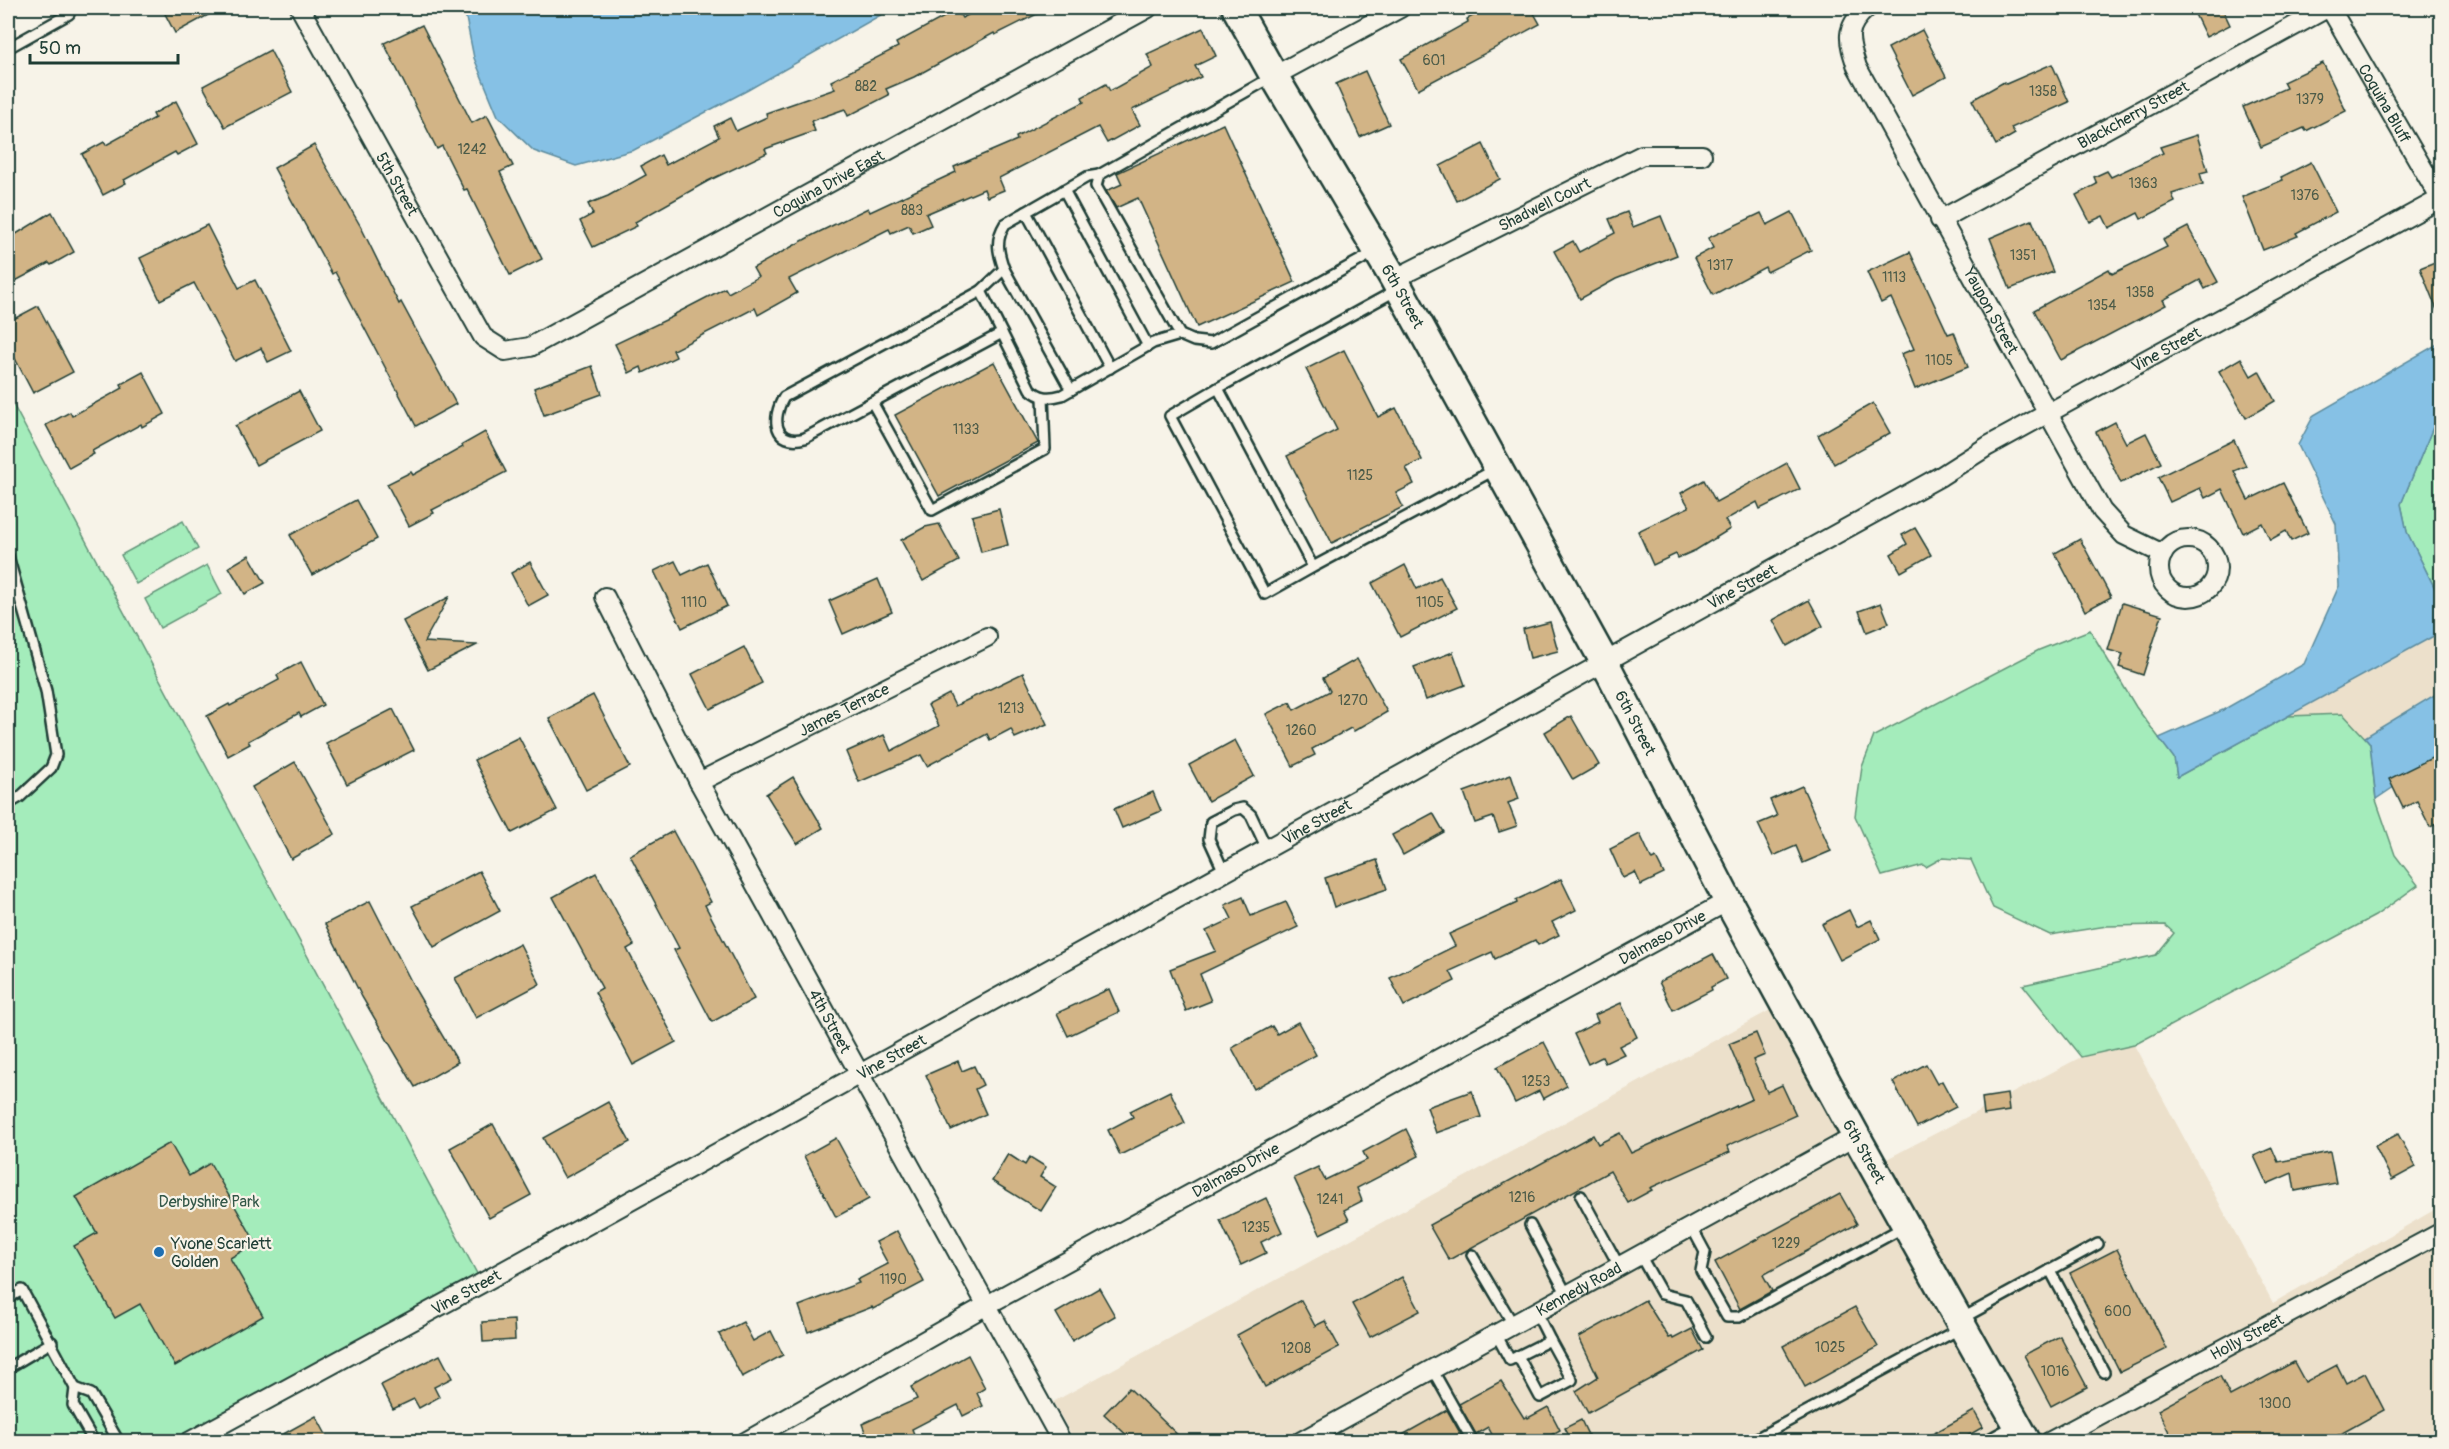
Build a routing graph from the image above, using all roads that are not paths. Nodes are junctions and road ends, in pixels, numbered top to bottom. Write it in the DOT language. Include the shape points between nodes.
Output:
graph roads {
  1 [pos="66,8"];
  2 [pos="300,8"];
  3 [pos="1148,8"];
  4 [pos="1236,8"];
  5 [pos="1400,8"];
  6 [pos="1866,8"];
  7 [pos="2329,8"];
  8 [pos="8,48"];
  9 [pos="1274,76"];
  10 [pos="1702,155"];
  11 [pos="1099,175"];
  12 [pos="1064,190"];
  13 [pos="2441,198"];
  14 [pos="1026,212"];
  15 [pos="1940,220"];
  16 [pos="1377,250"];
  17 [pos="1004,269"];
  18 [pos="1396,284"];
  19 [pos="981,291"];
  20 [pos="1002,333"];
  21 [pos="1180,335"];
  22 [pos="1148,346"];
  23 [pos="505,351"];
  24 [pos="1110,368"];
  25 [pos="1218,388"];
  26 [pos="1071,390"];
  27 [pos="1043,397"];
  28 [pos="872,402"];
  29 [pos="2047,414"];
  30 [pos="1498,468"];
  31 [pos="2163,554"];
  32 [pos="8,556"];
  33 [pos="1313,567"];
  34 [pos="605,597"];
  35 [pos="987,637"];
  36 [pos="1605,663"];
  37 [pos="699,782"];
  38 [pos="8,804"];
  39 [pos="1267,849"];
  40 [pos="1224,872"];
  41 [pos="1728,901"];
  42 [pos="859,1073"];
  43 [pos="1856,1136"];
  44 [pos="1581,1196"];
  45 [pos="1530,1225"];
  46 [pos="1691,1226"];
  47 [pos="1906,1226"];
  48 [pos="2442,1232"];
  49 [pos="2098,1244"];
  50 [pos="1472,1255"];
  51 [pos="1640,1255"];
  52 [pos="1619,1266"];
  53 [pos="2050,1270"];
  54 [pos="1568,1294"];
  55 [pos="8,1298"];
  56 [pos="987,1305"];
  57 [pos="1536,1312"];
  58 [pos="1961,1323"];
  59 [pos="1513,1324"];
  60 [pos="1496,1334"];
  61 [pos="1706,1337"];
  62 [pos="1550,1340"];
  63 [pos="52,1342"];
  64 [pos="1518,1356"];
  65 [pos="8,1368"];
  66 [pos="1432,1369"];
  67 [pos="2104,1372"];
  68 [pos="75,1388"];
  69 [pos="2022,1432"];
  70 [pos="94,1442"];
  71 [pos="119,1442"];
  72 [pos="189,1442"];
  73 [pos="745,1442"];
  74 [pos="1062,1442"];
  75 [pos="1300,1442"];
  76 [pos="1473,1442"];
  77 [pos="1750,1442"];
  78 [pos="1984,1442"];
  79 [pos="2049,1442"];
  1 -- 8 [label="lane" via="69,14"];
  2 -- 23 [label="street, 5th Street" via="483,337"];
  3 -- 23 [label="street, Coquina Drive East" via="530,347"];
  4 -- 9 [label="street, 6th Street"];
  5 -- 9 [label="street"];
  6 -- 15 [label="street, Yaupon Street" via="1853,20 1848,41 1857,67"];
  7 -- 13 [label="street, Coquina Bluff"];
  7 -- 15 [label="street, Blackcherry Street"];
  9 -- 11 [label="lane"];
  9 -- 16 [label="street, 6th Street"];
  10 -- 18 [label="street, Shadwell Court" via="1642,155"];
  11 -- 12 [label="lane" via="1086,177"];
  11 -- 21 [label="lane" via="1096,186"];
  12 -- 14 [label="lane"];
  12 -- 22 [label="lane"];
  13 -- 29 [label="street, Vine Street"];
  14 -- 17 [label="lane" via="1005,224 999,233 997,248"];
  14 -- 24 [label="lane"];
  15 -- 29 [label="street, Yaupon Street"];
  16 -- 18 [label="street, 6th Street"];
  16 -- 21 [label="lane" via="1211,343"];
  17 -- 19 [label="lane"];
  17 -- 26 [label="lane"];
  18 -- 25 [label="lane"];
  18 -- 30 [label="street, 6th Street"];
  19 -- 20 [label="lane"];
  19 -- 28 [label="lane" via="784,397 776,409 776,424 782,436 793,441"];
  20 -- 27 [label="lane" via="1030,389"];
  20 -- 28 [label="lane"];
  21 -- 22 [label="lane"];
  22 -- 24 [label="lane"];
  24 -- 26 [label="lane"];
  25 -- 33 [label="lane"];
  25 -- 33 [label="lane" via="1170,416 1175,426 1265,594"];
  26 -- 27 [label="lane" via="1062,396"];
  27 -- 28 [label="lane" via="1045,449 932,510"];
  29 -- 31 [label="street, Yaupon Street" via="2102,511 2124,535"];
  29 -- 36 [label="street, Vine Street"];
  30 -- 33 [label="lane"];
  30 -- 36 [label="street, 6th Street"];
  32 -- 38 [label="lane" via="46,691 56,755 51,768"];
  34 -- 37 [label="street, 4th Street"];
  35 -- 37 [label="street, James Terrace"];
  36 -- 39 [label="street, Vine Street"];
  36 -- 41 [label="street, 6th Street"];
  37 -- 42 [label="street, 4th Street"];
  39 -- 40 [label="street, Vine Street"];
  39 -- 40 [label="lane" via="1244,808 1211,822 1209,839"];
  40 -- 42 [label="street, Vine Street"];
  41 -- 43 [label="street, 6th Street"];
  41 -- 56 [label="street, Dalmaso Drive"];
  42 -- 56 [label="street, 4th Street"];
  42 -- 72 [label="street, Vine Street"];
  43 -- 46 [label="street, Kennedy Road"];
  43 -- 47 [label="street, 6th Street"];
  44 -- 52 [label="lane"];
  45 -- 54 [label="lane"];
  46 -- 47 [label="lane" via="1705,1252 1701,1271 1727,1317 1738,1317"];
  46 -- 51 [label="street, Kennedy Road"];
  47 -- 58 [label="street, 6th Street"];
  48 -- 79 [label="street, Holly Street"];
  49 -- 53 [label="lane"];
  50 -- 59 [label="lane"];
  51 -- 52 [label="street, Kennedy Road"];
  51 -- 61 [label="lane" via="1662,1294 1686,1300"];
  52 -- 54 [label="street, Kennedy Road"];
  53 -- 58 [label="lane"];
  53 -- 67 [label="lane"];
  54 -- 57 [label="street, Kennedy Road"];
  55 -- 63 [label="lane" via="22,1290"];
  56 -- 73 [label="street, Dalmaso Drive"];
  56 -- 74 [label="street, 4th Street"];
  57 -- 59 [label="street, Kennedy Road"];
  57 -- 62 [label="lane"];
  58 -- 69 [label="street, 6th Street"];
  58 -- 77 [label="lane"];
  59 -- 60 [label="street, Kennedy Road"];
  60 -- 64 [label="lane" via="1510,1360"];
  60 -- 66 [label="street, Kennedy Road"];
  62 -- 64 [label="lane"];
  62 -- 64 [label="lane" via="1572,1380 1540,1397"];
  63 -- 65 [label="lane"];
  63 -- 68 [label="lane"];
  66 -- 75 [label="street, Kennedy Road"];
  66 -- 76 [label="lane"];
  68 -- 70 [label="lane" via="73,1405"];
  68 -- 71 [label="lane" via="91,1394"];
  69 -- 78 [label="lane"];
}
